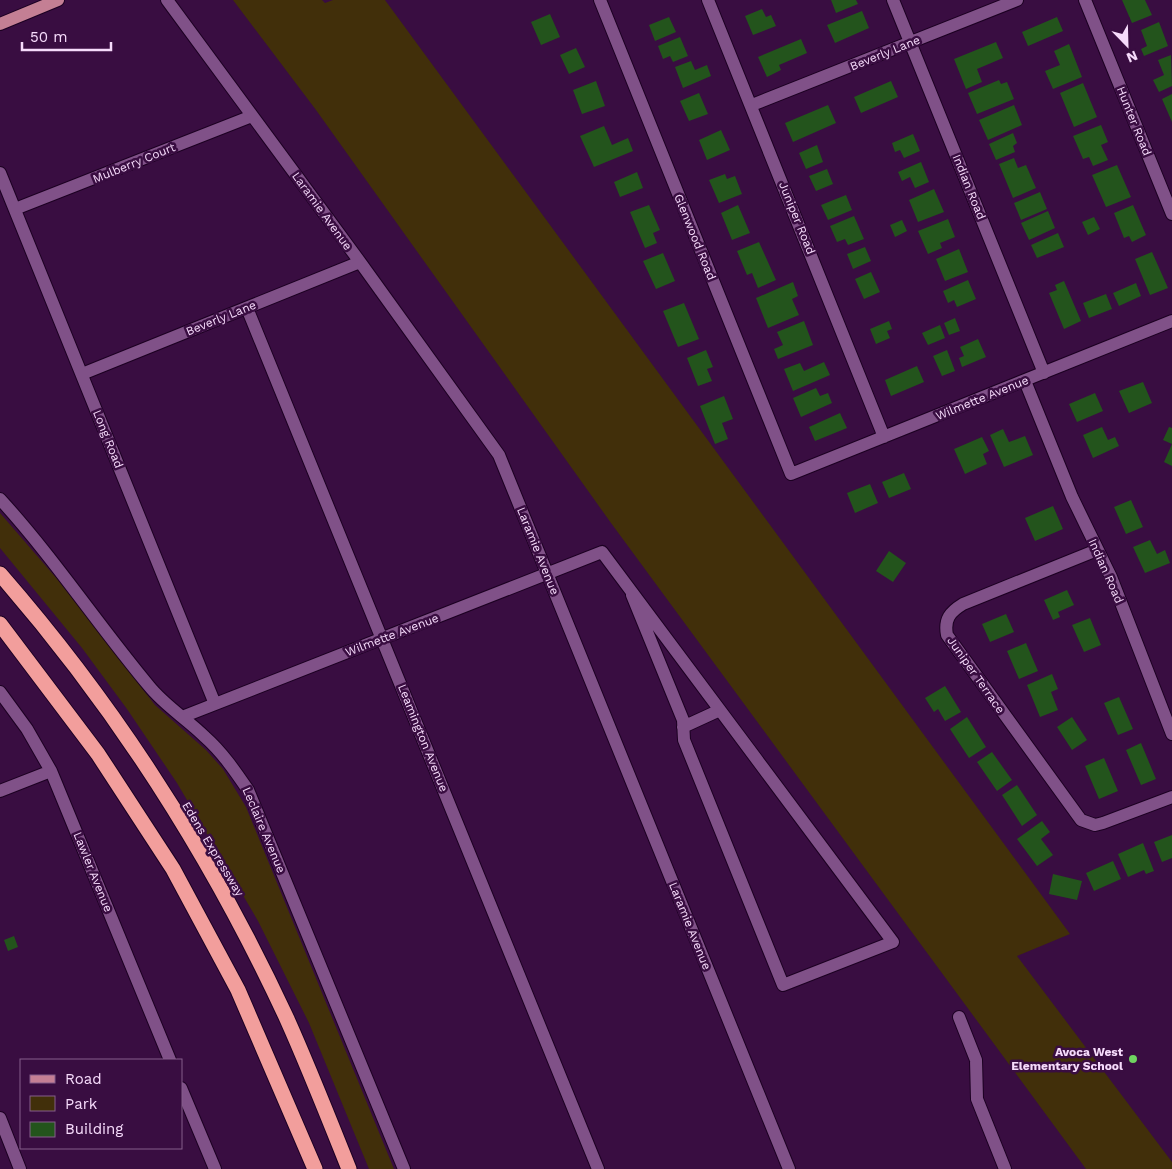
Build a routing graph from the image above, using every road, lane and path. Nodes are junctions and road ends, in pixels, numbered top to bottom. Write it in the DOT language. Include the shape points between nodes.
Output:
graph roads {
  1 [pos="58,0"];
  2 [pos="167,0"];
  3 [pos="600,0"];
  4 [pos="708,0"];
  5 [pos="894,0"];
  6 [pos="1017,0"];
  7 [pos="1085,0"];
  8 [pos="0,24"];
  9 [pos="911,42"];
  10 [pos="752,105"];
  11 [pos="252,116"];
  12 [pos="0,173"];
  13 [pos="15,209"];
  14 [pos="1172,214"];
  15 [pos="360,262"];
  16 [pos="247,308"];
  17 [pos="1172,321"];
  18 [pos="1044,373"];
  19 [pos="82,374"];
  20 [pos="1025,382"];
  21 [pos="884,437"];
  22 [pos="791,474"];
  23 [pos="0,499"];
  24 [pos="1098,550"];
  25 [pos="0,574"];
  26 [pos="547,574"];
  27 [pos="632,595"];
  28 [pos="0,624"];
  29 [pos="383,639"];
  30 [pos="0,692"];
  31 [pos="215,704"];
  32 [pos="720,710"];
  33 [pos="182,717"];
  34 [pos="684,727"];
  35 [pos="1172,734"];
  36 [pos="51,771"];
  37 [pos="0,791"];
  38 [pos="1172,797"];
  39 [pos="959,1017"];
  40 [pos="170,1059"];
  41 [pos="182,1090"];
  42 [pos="0,1118"];
  43 [pos="16,1168"];
  44 [pos="215,1169"];
  45 [pos="315,1169"];
  46 [pos="349,1169"];
  47 [pos="404,1169"];
  48 [pos="598,1169"];
  49 [pos="789,1169"];
  50 [pos="1005,1169"];
  1 -- 8 [label="main road"];
  2 -- 11 [label="street, Laramie Avenue"];
  3 -- 22 [label="street, Glenwood Road"];
  4 -- 10 [label="street, Juniper Road"];
  5 -- 9 [label="street, Indian Road"];
  6 -- 9 [label="street, Beverly Lane"];
  7 -- 14 [label="street, Hunter Road"];
  9 -- 10 [label="street, Beverly Lane"];
  9 -- 18 [label="street, Indian Road"];
  10 -- 21 [label="street, Juniper Road"];
  11 -- 13 [label="street, Mulberry Court"];
  11 -- 15 [label="street, Laramie Avenue"];
  12 -- 13 [label="street, Long Road"];
  13 -- 19 [label="street, Long Road"];
  15 -- 16 [label="street, Beverly Lane"];
  15 -- 26 [label="street, Laramie Avenue" via="499,455"];
  16 -- 19 [label="street, Beverly Lane"];
  16 -- 29 [label="street, Leamington Avenue"];
  17 -- 18 [label="street, Wilmette Avenue"];
  18 -- 20 [label="street, Wilmette Avenue"];
  19 -- 31 [label="street, Long Road"];
  20 -- 21 [label="street, Wilmette Avenue"];
  20 -- 24 [label="street, Indian Road" via="1072,497"];
  21 -- 22 [label="street, Wilmette Avenue"];
  23 -- 33 [label="street, Leclaire Avenue" via="149,687"];
  24 -- 35 [label="street, Indian Road"];
  24 -- 38 [label="street, Juniper Terrace" via="963,604 950,614 946,627 951,642 1076,816 1087,824 1103,823"];
  25 -- 46 [label="highway, Edens Expressway" via="52,634 135,748 220,886 287,1019"];
  26 -- 27 [label="street, Wilmette Avenue" via="602,552"];
  26 -- 29 [label="street, Wilmette Avenue"];
  26 -- 49 [label="street, Laramie Avenue"];
  27 -- 32 [label="street"];
  27 -- 34 [label="street"];
  28 -- 45 [label="highway" via="98,754 173,869 238,990"];
  29 -- 31 [label="street, Wilmette Avenue"];
  29 -- 48 [label="street, Leamington Avenue"];
  30 -- 36 [label="street, Lawler Avenue" via="27,729"];
  31 -- 33 [label="street, Wilmette Avenue"];
  32 -- 34 [label="street"];
  32 -- 34 [label="street" via="893,942 783,985 684,740"];
  33 -- 47 [label="street, Leclaire Avenue" via="206,737 248,790"];
  36 -- 37 [label="street"];
  36 -- 40 [label="street, Lawler Avenue"];
  39 -- 50 [label="street" via="976,1060 976,1099"];
  41 -- 44 [label="street"];
  42 -- 43 [label="street"];
}
